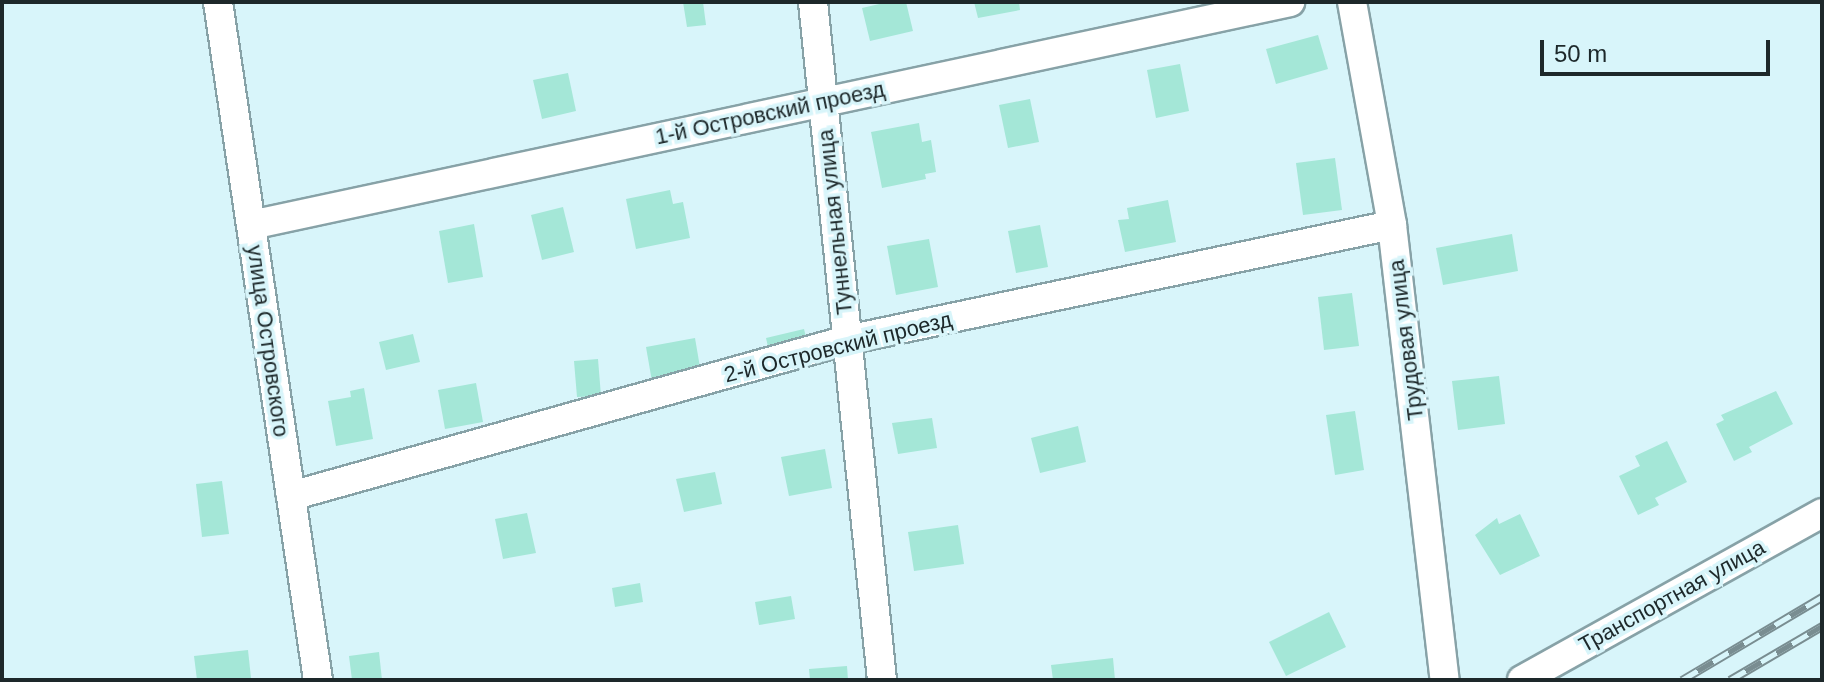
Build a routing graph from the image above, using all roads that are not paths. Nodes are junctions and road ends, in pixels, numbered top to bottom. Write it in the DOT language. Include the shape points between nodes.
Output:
graph roads {
  1 [pos="218,2"];
  2 [pos="813,2"];
  3 [pos="1290,2"];
  4 [pos="1352,2"];
  5 [pos="823,101"];
  6 [pos="251,225"];
  7 [pos="1392,225"];
  8 [pos="847,340"];
  9 [pos="291,496"];
  10 [pos="1822,513"];
  11 [pos="318,680"];
  12 [pos="882,680"];
  13 [pos="1445,680"];
  14 [pos="1522,680"];
  1 -- 6 [label="street, улица Островского"];
  2 -- 5 [label="street, Туннельная улица"];
  3 -- 5 [label="street, 1-й Островский проезд"];
  4 -- 7 [label="street, Трудовая улица"];
  5 -- 6 [label="street, 1-й Островский проезд"];
  5 -- 8 [label="street, Туннельная улица"];
  6 -- 9 [label="street, улица Островского"];
  7 -- 8 [label="street, 2-й Островский проезд"];
  7 -- 13 [label="street, Трудовая улица"];
  8 -- 9 [label="street, 2-й Островский проезд"];
  8 -- 12 [label="street, Туннельная улица"];
  9 -- 11 [label="street, улица Островского"];
  10 -- 14 [label="street, Транспортная улица"];
}
